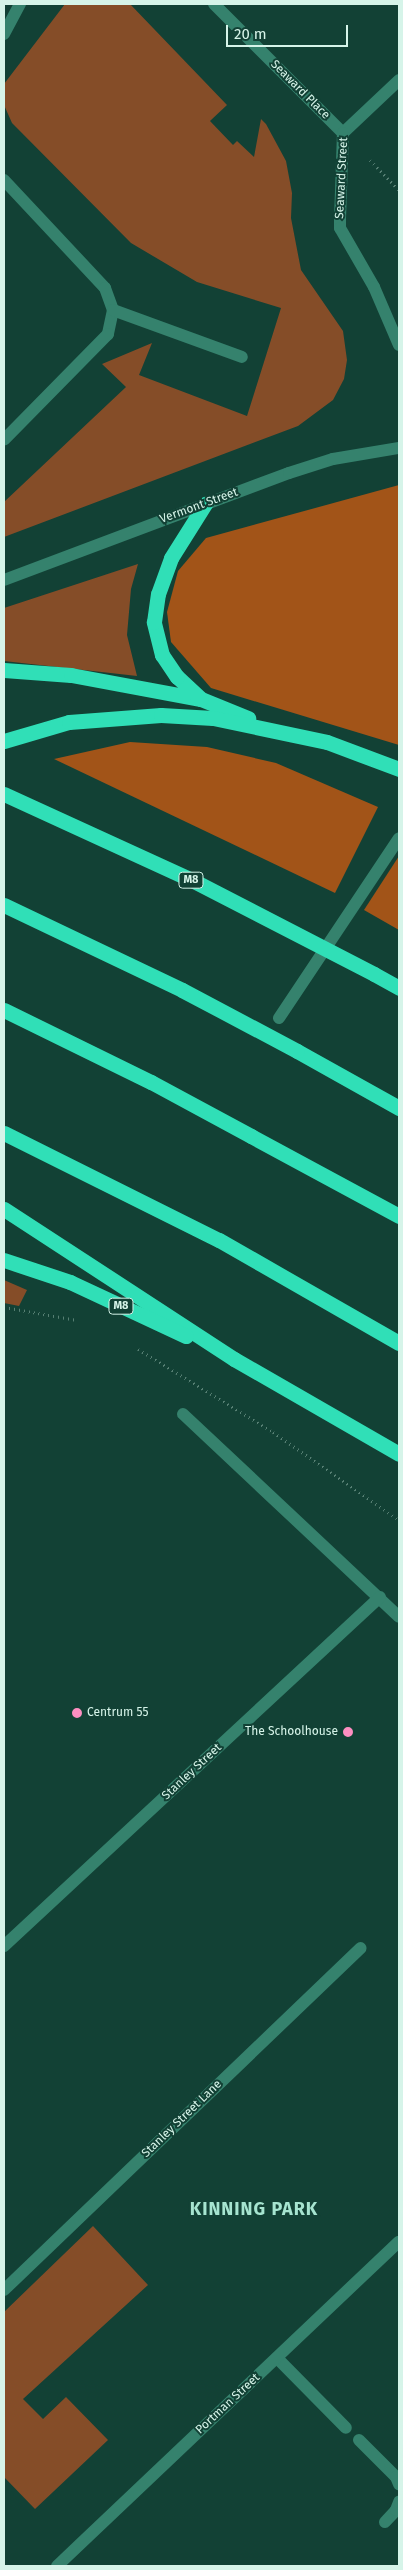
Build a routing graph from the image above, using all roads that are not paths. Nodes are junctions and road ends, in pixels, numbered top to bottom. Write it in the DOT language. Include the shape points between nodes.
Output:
graph roads {
  1 [pos="20,4"];
  2 [pos="214,4"];
  3 [pos="4,34"];
  4 [pos="399,80"];
  5 [pos="343,133"];
  6 [pos="4,180"];
  7 [pos="113,310"];
  8 [pos="399,345"];
  9 [pos="242,357"];
  10 [pos="4,440"];
  11 [pos="399,448"];
  12 [pos="205,504"];
  13 [pos="4,580"];
  14 [pos="4,670"];
  15 [pos="201,699"];
  16 [pos="274,729"];
  17 [pos="4,742"];
  18 [pos="399,769"];
  19 [pos="4,794"];
  20 [pos="399,838"];
  21 [pos="4,905"];
  22 [pos="399,988"];
  23 [pos="4,1010"];
  24 [pos="279,1018"];
  25 [pos="399,1108"];
  26 [pos="4,1133"];
  27 [pos="4,1209"];
  28 [pos="399,1216"];
  29 [pos="4,1260"];
  30 [pos="399,1343"];
  31 [pos="234,1359"];
  32 [pos="183,1414"];
  33 [pos="399,1454"];
  34 [pos="380,1598"];
  35 [pos="399,1616"];
  36 [pos="4,1946"];
  37 [pos="360,1948"];
  38 [pos="399,2242"];
  39 [pos="4,2290"];
  40 [pos="277,2358"];
  41 [pos="346,2428"];
  42 [pos="358,2440"];
  43 [pos="399,2484"];
  44 [pos="399,2502"];
  45 [pos="385,2522"];
  46 [pos="57,2566"];
  1 -- 3 [label="street"];
  2 -- 5 [label="street, Seaward Place"];
  4 -- 5 [label="street, Seaward Street"];
  5 -- 8 [label="street, Seaward Street" via="340,228 374,287"];
  6 -- 7 [label="street" via="106,288"];
  7 -- 9 [label="street"];
  7 -- 10 [label="street" via="108,334"];
  11 -- 12 [label="street, Vermont Street" via="333,459"];
  12 -- 13 [label="street, Vermont Street"];
  12 -- 15 [label="highway" via="171,558 158,594 154,622 162,655 177,677"];
  14 -- 15 [label="highway" via="71,675"];
  15 -- 16 [label="highway"];
  16 -- 17 [label="highway" via="213,718 161,715 69,722"];
  16 -- 18 [label="highway" via="327,742"];
  19 -- 22 [label="highway, M8, bridge" via="190,879"];
  20 -- 24 [label="street"];
  21 -- 25 [label="highway, bridge" via="182,990"];
  23 -- 28 [label="highway, bridge" via="151,1082"];
  26 -- 30 [label="highway" via="219,1240"];
  27 -- 31 [label="highway"];
  29 -- 31 [label="highway, M8" via="70,1282"];
  31 -- 33 [label="highway, M8"];
  32 -- 34 [label="street"];
  34 -- 35 [label="street"];
  34 -- 36 [label="street, Stanley Street"];
  37 -- 39 [label="street, Stanley Street Lane"];
  38 -- 40 [label="street, Portman Street"];
  40 -- 41 [label="street"];
  40 -- 46 [label="street, Portman Street"];
  42 -- 43 [label="street" via="396,2477"];
  44 -- 45 [label="street"];
}
